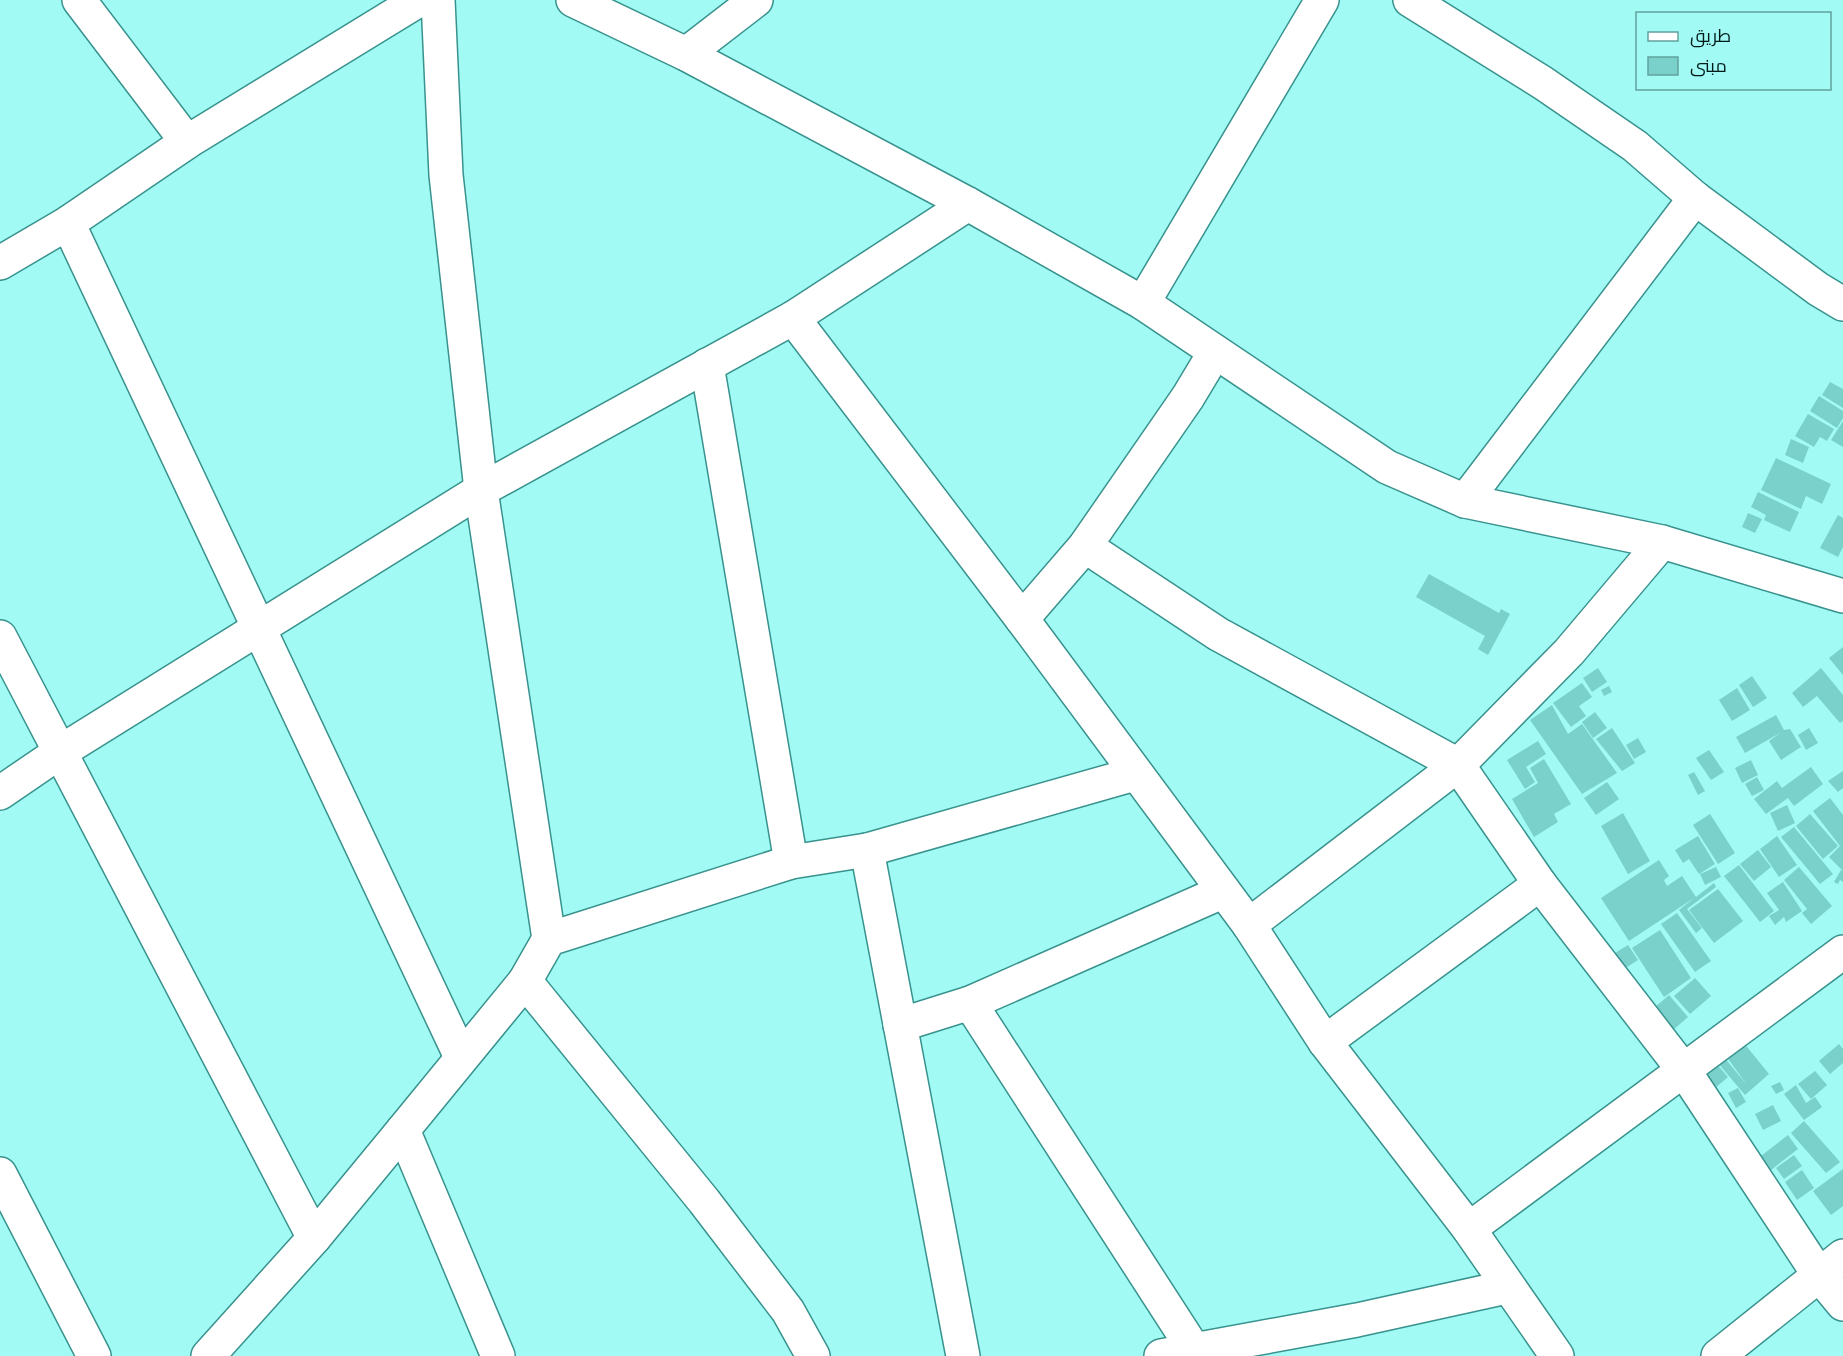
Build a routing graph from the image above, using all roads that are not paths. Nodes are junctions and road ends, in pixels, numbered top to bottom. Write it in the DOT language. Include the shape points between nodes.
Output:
graph roads {
  1 [pos="79,0"];
  2 [pos="419,0"];
  3 [pos="438,0"];
  4 [pos="573,0"];
  5 [pos="756,0"];
  6 [pos="1322,0"];
  7 [pos="1410,0"];
  8 [pos="686,54"];
  9 [pos="187,142"];
  10 [pos="1695,198"];
  11 [pos="968,204"];
  12 [pos="68,223"];
  13 [pos="0,263"];
  14 [pos="1143,303"];
  15 [pos="1843,304"];
  16 [pos="793,318"];
  17 [pos="1215,352"];
  18 [pos="707,364"];
  19 [pos="481,490"];
  20 [pos="1465,501"];
  21 [pos="1662,542"];
  22 [pos="1085,546"];
  23 [pos="1843,596"];
  24 [pos="1022,619"];
  25 [pos="260,630"];
  26 [pos="0,637"];
  27 [pos="60,752"];
  28 [pos="1458,765"];
  29 [pos="1135,774"];
  30 [pos="0,793"];
  31 [pos="867,849"];
  32 [pos="791,862"];
  33 [pos="1540,884"];
  34 [pos="1222,892"];
  35 [pos="1249,925"];
  36 [pos="549,939"];
  37 [pos="1843,952"];
  38 [pos="525,981"];
  39 [pos="970,1003"];
  40 [pos="900,1025"];
  41 [pos="1325,1042"];
  42 [pos="461,1057"];
  43 [pos="1685,1072"];
  44 [pos="403,1130"];
  45 [pos="0,1174"];
  46 [pos="1469,1229"];
  47 [pos="314,1238"];
  48 [pos="1831,1265"];
  49 [pos="1507,1287"];
  50 [pos="1843,1304"];
  51 [pos="1197,1353"];
  52 [pos="94,1356"];
  53 [pos="208,1356"];
  54 [pos="498,1356"];
  55 [pos="813,1356"];
  56 [pos="963,1356"];
  57 [pos="1161,1356"];
  58 [pos="1557,1356"];
  59 [pos="1718,1356"];
  1 -- 9 [label="street"];
  2 -- 9 [label="street"];
  3 -- 19 [label="street" via="446,175"];
  4 -- 8 [label="street"];
  5 -- 8 [label="street"];
  6 -- 14 [label="street"];
  7 -- 10 [label="street" via="1635,146"];
  8 -- 11 [label="street"];
  9 -- 12 [label="street"];
  10 -- 15 [label="street"];
  10 -- 20 [label="street"];
  11 -- 14 [label="street"];
  11 -- 16 [label="street"];
  12 -- 13 [label="street"];
  12 -- 25 [label="street"];
  14 -- 17 [label="street"];
  16 -- 18 [label="street"];
  16 -- 24 [label="street"];
  17 -- 20 [label="street" via="1388,467"];
  17 -- 22 [label="street" via="1188,398"];
  18 -- 19 [label="street"];
  18 -- 32 [label="street"];
  19 -- 25 [label="street"];
  19 -- 36 [label="street"];
  20 -- 21 [label="street"];
  21 -- 23 [label="street"];
  21 -- 28 [label="street" via="1569,652"];
  22 -- 24 [label="street"];
  22 -- 28 [label="street" via="1218,634"];
  24 -- 29 [label="street"];
  25 -- 27 [label="street"];
  25 -- 42 [label="street"];
  26 -- 27 [label="street"];
  27 -- 30 [label="street"];
  27 -- 47 [label="street"];
  28 -- 33 [label="street"];
  28 -- 35 [label="street"];
  29 -- 31 [label="street"];
  29 -- 34 [label="street"];
  31 -- 32 [label="street"];
  31 -- 40 [label="street"];
  32 -- 36 [label="street"];
  33 -- 41 [label="street"];
  33 -- 43 [label="street"];
  34 -- 35 [label="street"];
  34 -- 39 [label="street"];
  35 -- 41 [label="street"];
  36 -- 38 [label="street"];
  37 -- 43 [label="street"];
  38 -- 42 [label="street"];
  38 -- 55 [label="street" via="788,1311"];
  39 -- 40 [label="street"];
  39 -- 51 [label="street"];
  40 -- 56 [label="street"];
  41 -- 46 [label="street"];
  42 -- 44 [label="street"];
  43 -- 46 [label="street"];
  43 -- 48 [label="street"];
  44 -- 47 [label="street"];
  44 -- 54 [label="street"];
  45 -- 52 [label="street"];
  46 -- 49 [label="street"];
  47 -- 53 [label="street"];
  48 -- 50 [label="street"];
  48 -- 59 [label="street"];
  49 -- 51 [label="street"];
  49 -- 58 [label="street"];
  51 -- 57 [label="street"];
}
